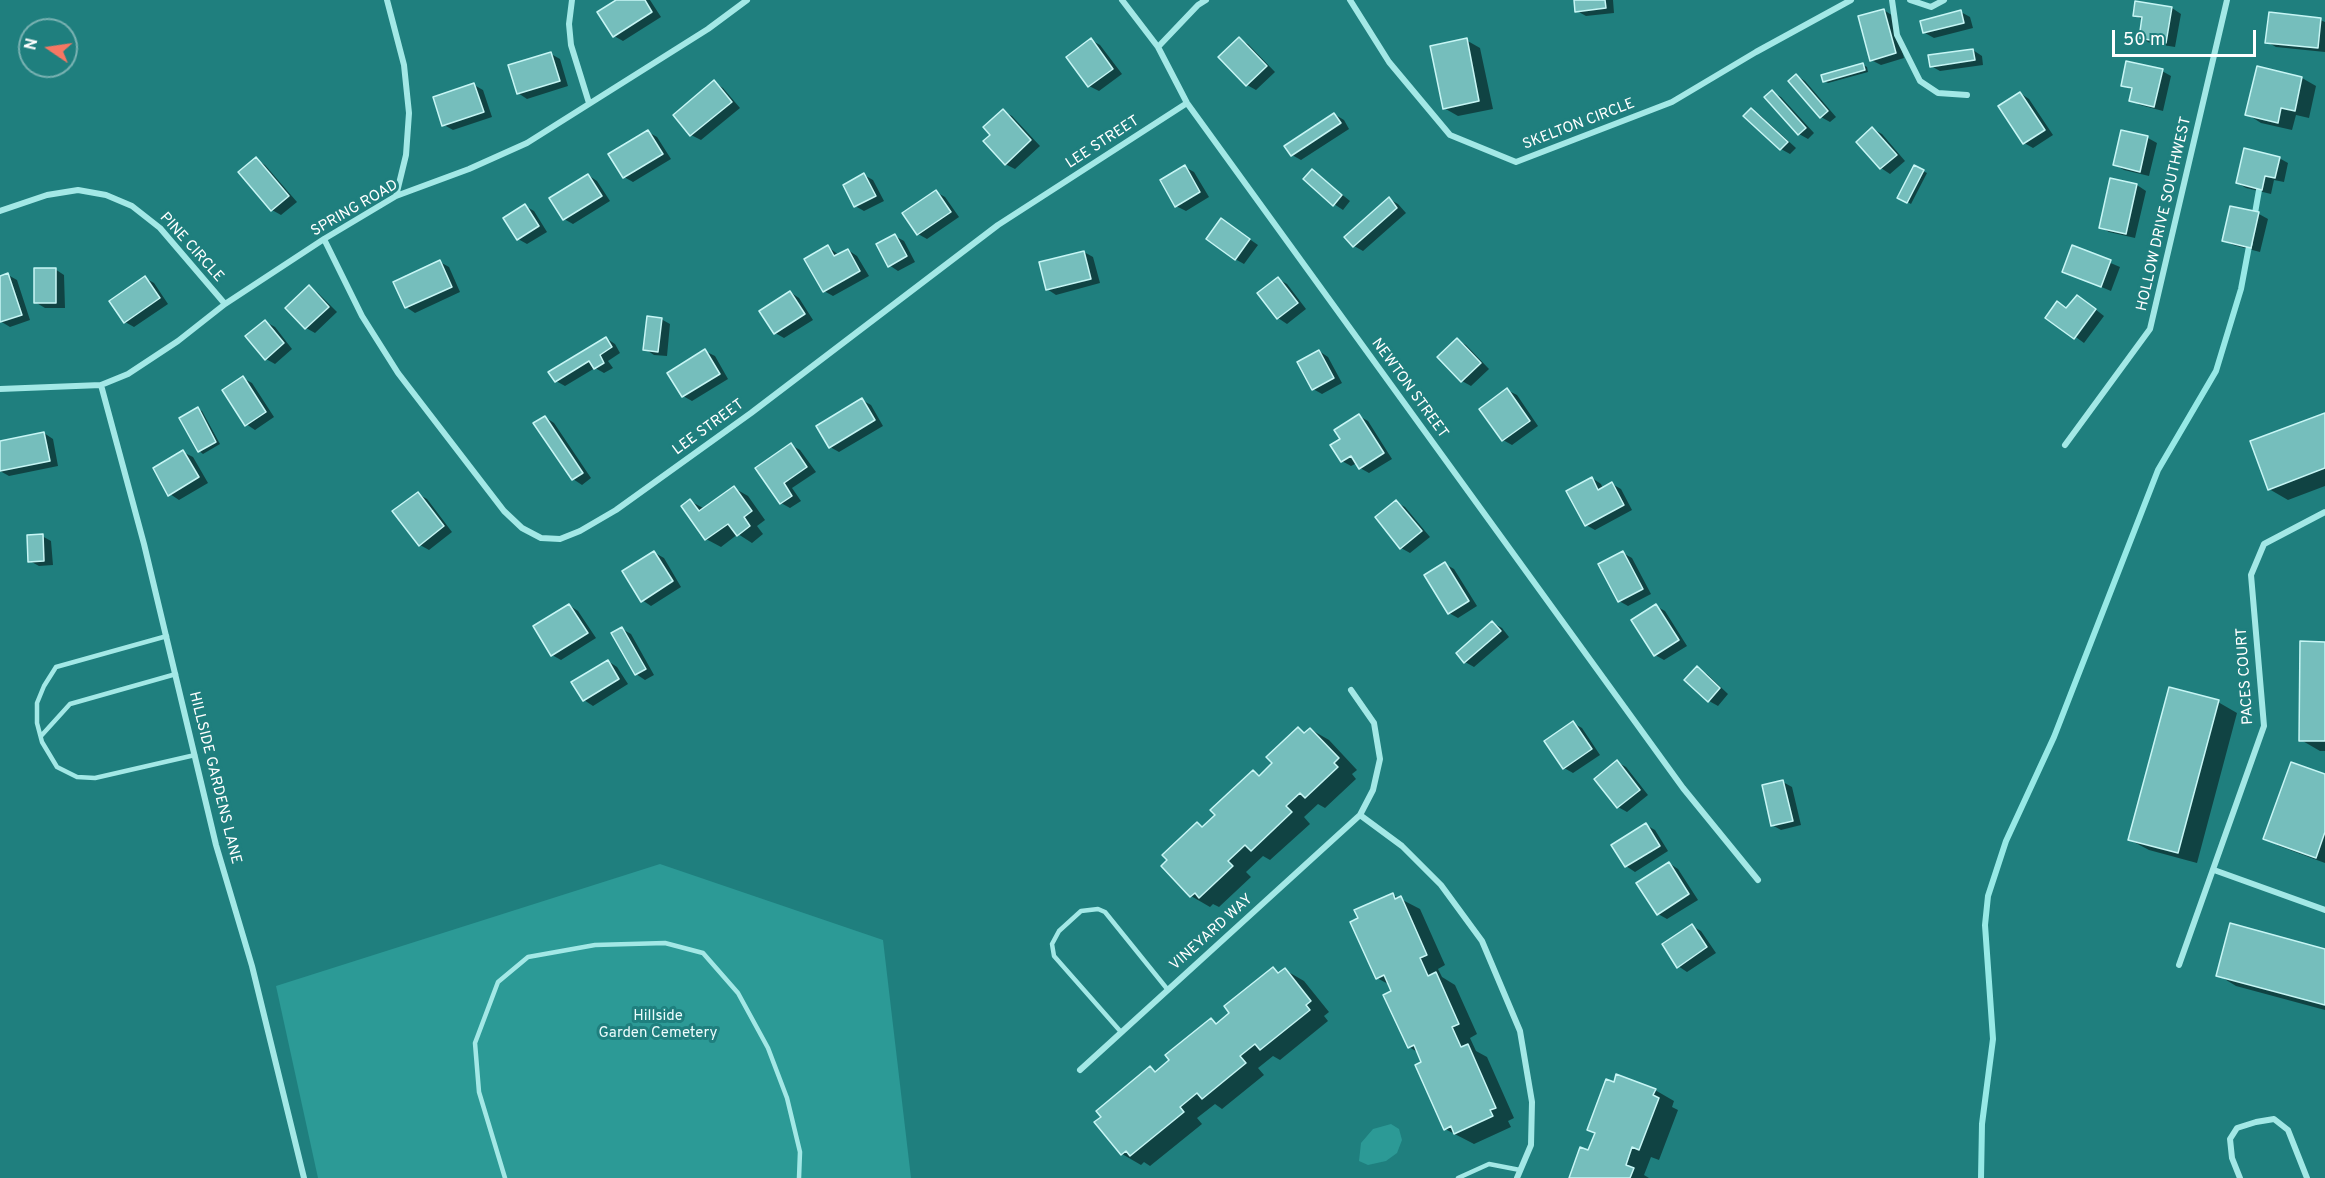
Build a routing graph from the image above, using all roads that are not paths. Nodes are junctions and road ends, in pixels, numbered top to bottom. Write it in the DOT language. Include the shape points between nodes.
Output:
graph roads {
  1 [pos="387,0"];
  2 [pos="572,0"];
  3 [pos="747,0"];
  4 [pos="1122,0"];
  5 [pos="1206,0"];
  6 [pos="1350,0"];
  7 [pos="1851,0"];
  8 [pos="1892,0"];
  9 [pos="1910,0"];
  10 [pos="1944,0"];
  11 [pos="2227,0"];
  12 [pos="1158,47"];
  13 [pos="1967,95"];
  14 [pos="589,103"];
  15 [pos="1187,103"];
  16 [pos="396,196"];
  17 [pos="0,211"];
  18 [pos="324,239"];
  19 [pos="225,304"];
  20 [pos="100,385"];
  21 [pos="0,389"];
  22 [pos="2065,445"];
  23 [pos="2325,512"];
  24 [pos="167,636"];
  25 [pos="176,674"];
  26 [pos="1351,690"];
  27 [pos="41,736"];
  28 [pos="195,755"];
  29 [pos="1360,815"];
  30 [pos="2214,870"];
  31 [pos="1758,880"];
  32 [pos="2325,910"];
  33 [pos="2179,965"];
  34 [pos="1168,990"];
  35 [pos="1121,1032"];
  36 [pos="1080,1070"];
  37 [pos="1520,1170"];
  38 [pos="304,1178"];
  39 [pos="505,1178"];
  40 [pos="799,1178"];
  41 [pos="1458,1178"];
  42 [pos="1517,1178"];
  43 [pos="2240,1178"];
  44 [pos="2307,1178"];
  1 -- 16 [label="street" via="404,64 409,113 406,155"];
  2 -- 14 [label="street" via="571,45"];
  3 -- 14 [label="street, SPRING ROAD"];
  4 -- 12 [label="street, NEWTON STREET"];
  5 -- 12 [label="street"];
  6 -- 7 [label="street, SKELTON CIRCLE" via="1389,62 1450,135 1516,162 1672,102"];
  8 -- 13 [label="street" via="1897,35 1920,81 1938,93"];
  9 -- 10 [label="street" via="1931,7"];
  11 -- 22 [label="street, HOLLOW DRIVE SOUTHWEST" via="2150,329"];
  12 -- 15 [label="street, NEWTON STREET"];
  14 -- 16 [label="street, SPRING ROAD" via="527,143"];
  15 -- 18 [label="street, LEE STREET" via="998,225 751,413 616,510 561,539 541,538 522,528 504,511 398,373 362,316"];
  15 -- 31 [label="street, NEWTON STREET" via="1683,788"];
  16 -- 18 [label="street, SPRING ROAD"];
  17 -- 19 [label="street, PINE CIRCLE" via="47,195 78,190 106,195 132,206 160,228"];
  18 -- 19 [label="street, SPRING ROAD"];
  19 -- 20 [label="street, SPRING ROAD" via="128,374"];
  20 -- 21 [label="street, SPRING ROAD"];
  20 -- 24 [label="street, HILLSIDE GARDENS LANE"];
  23 -- 30 [label="street, PACES COURT" via="2264,544 2251,576 2264,726"];
  24 -- 25 [label="street, HILLSIDE GARDENS LANE"];
  24 -- 27 [label="lane" via="56,667 37,703"];
  25 -- 27 [label="lane" via="70,704"];
  25 -- 28 [label="street, HILLSIDE GARDENS LANE"];
  26 -- 29 [label="street, VINEYARD WAY" via="1374,723 1380,759 1374,790"];
  27 -- 28 [label="lane" via="57,767 77,777 95,778"];
  28 -- 38 [label="street, HILLSIDE GARDENS LANE"];
  29 -- 34 [label="street, VINEYARD WAY"];
  29 -- 37 [label="street" via="1402,846 1441,885 1482,941 1520,1031 1532,1102 1531,1145"];
  30 -- 32 [label="street"];
  30 -- 33 [label="street, PACES COURT"];
  34 -- 35 [label="street, VINEYARD WAY"];
  34 -- 35 [label="lane" via="1105,912 1081,911 1059,932 1052,944 1054,956"];
  35 -- 36 [label="street, VINEYARD WAY"];
  37 -- 41 [label="lane" via="1489,1164"];
  37 -- 42 [label="street"];
  39 -- 40 [label="lane" via="479,1092 475,1043 498,982 528,957 595,945 665,943 703,953 738,993 768,1048 787,1098 800,1152"];
  43 -- 44 [label="street" via="2230,1139 2237,1128 2274,1119 2288,1130"];
}
